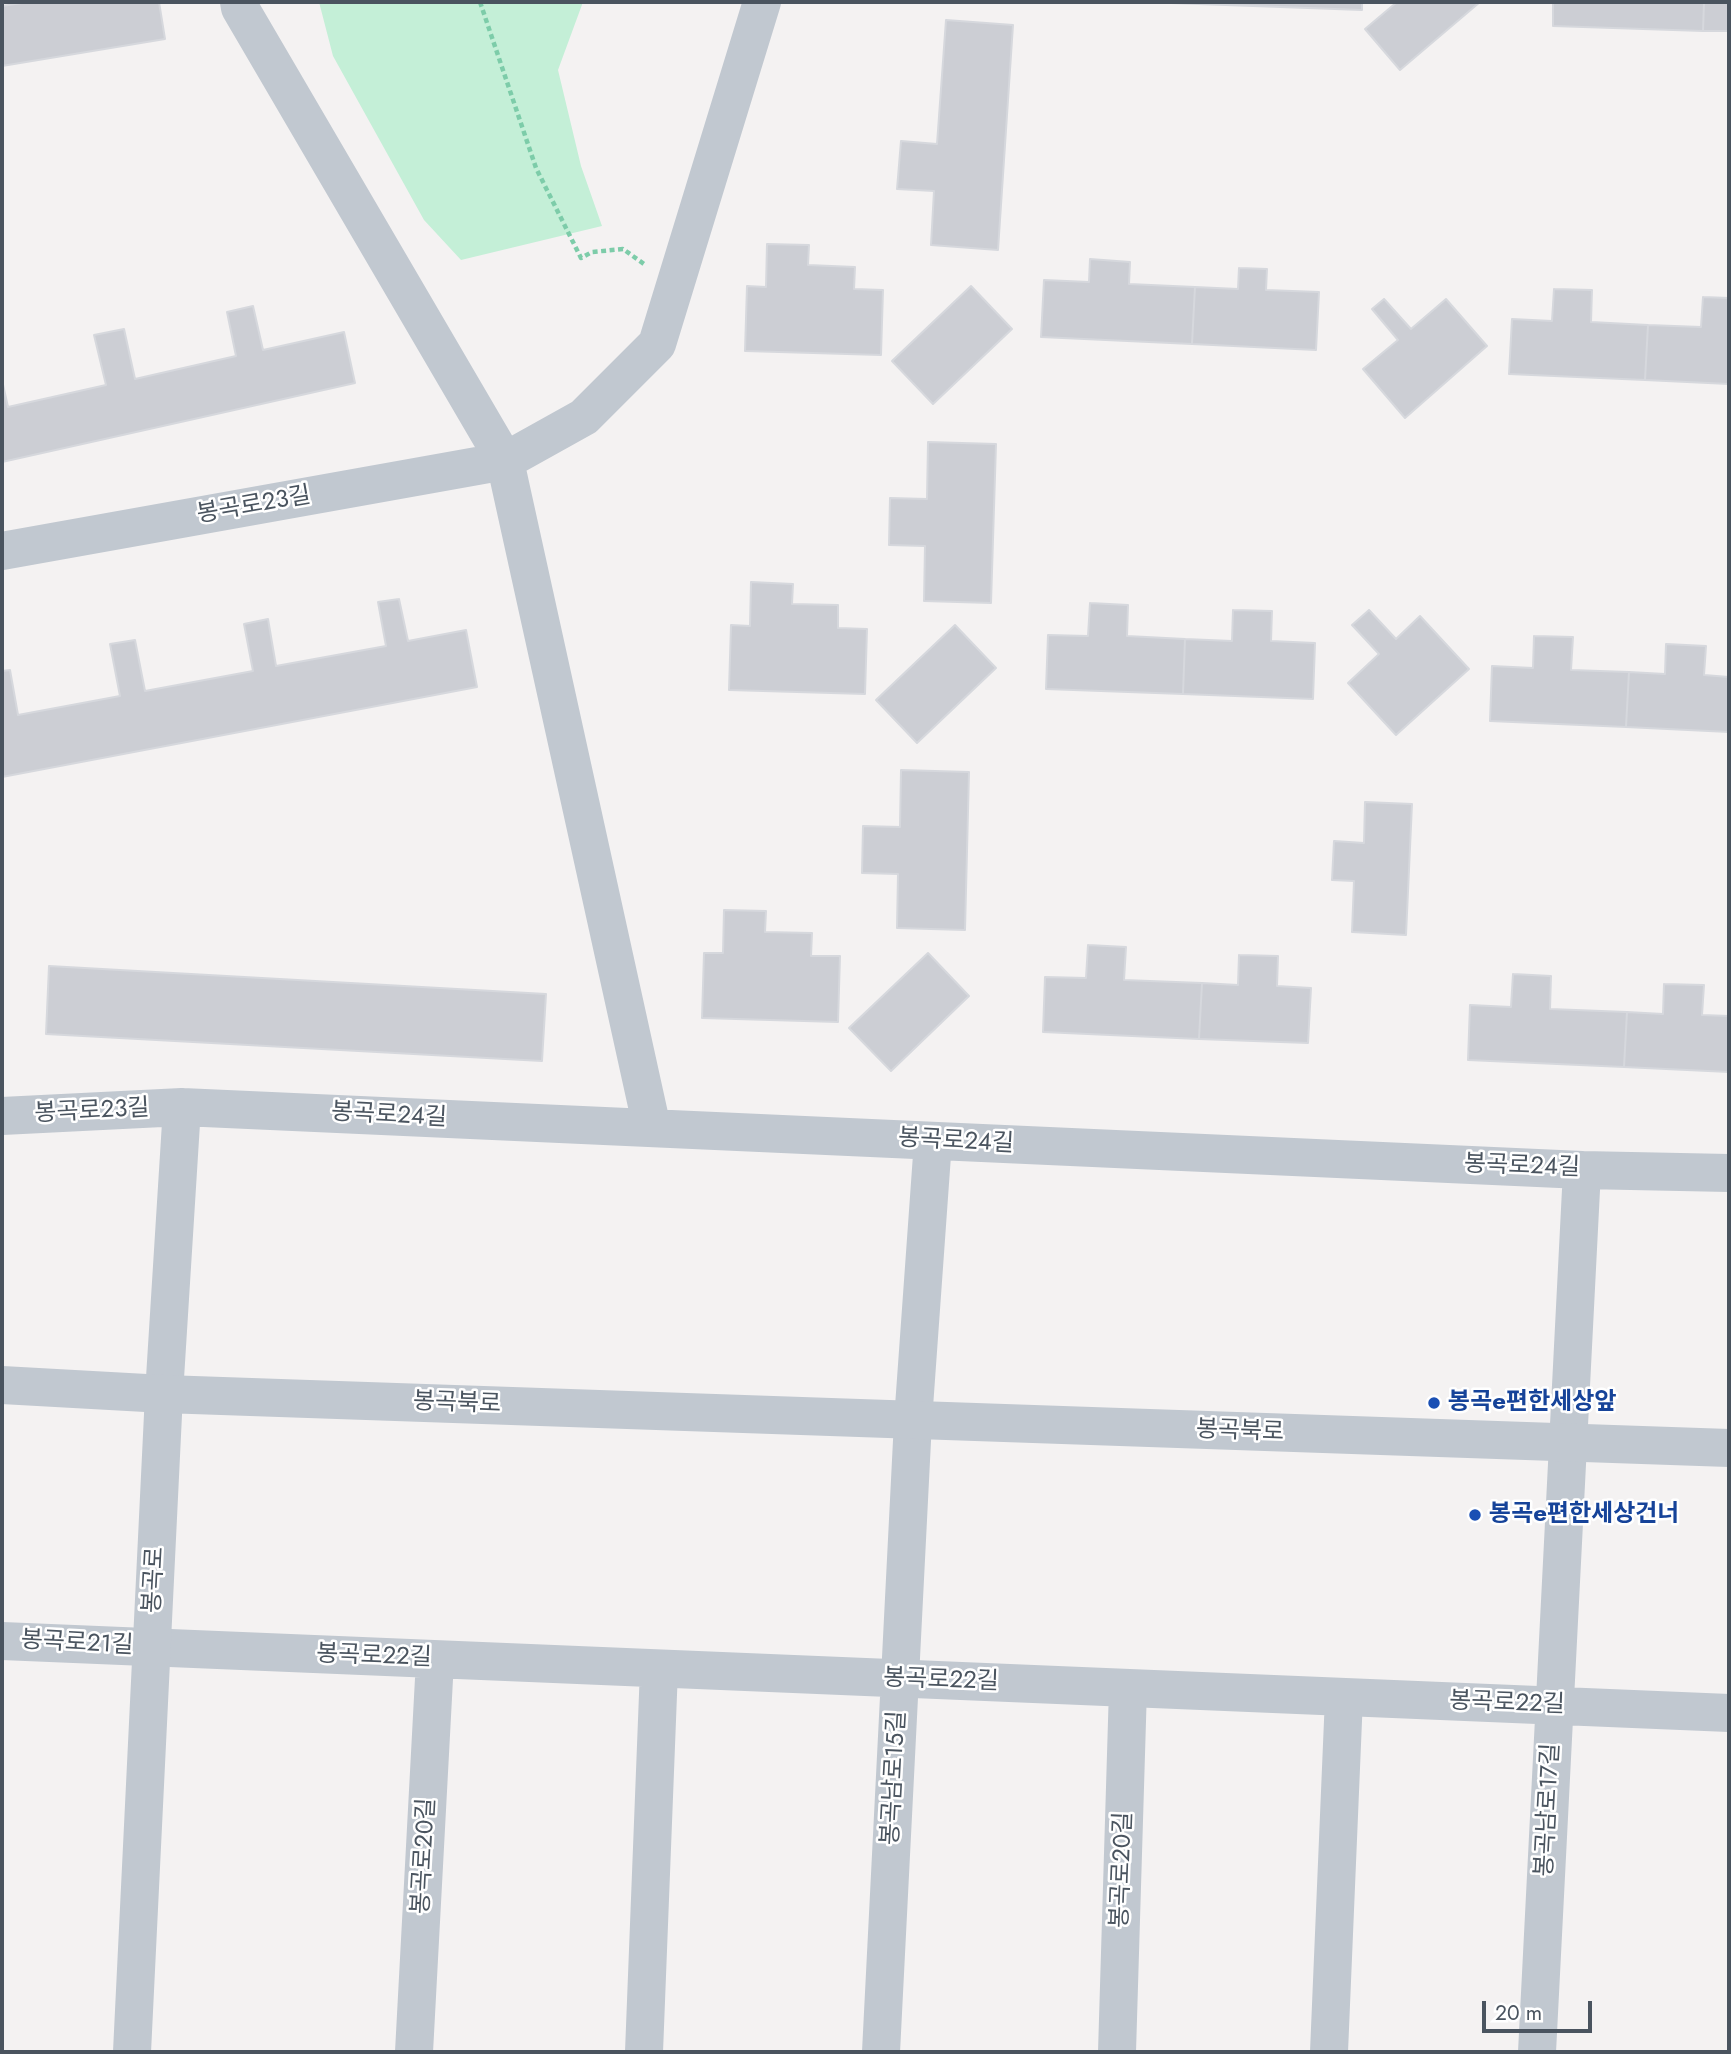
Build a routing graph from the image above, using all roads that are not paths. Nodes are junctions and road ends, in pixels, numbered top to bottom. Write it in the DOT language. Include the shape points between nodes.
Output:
graph roads {
  1 [pos="239,2"];
  2 [pos="762,2"];
  3 [pos="505,461"];
  4 [pos="2,551"];
  5 [pos="182,1107"];
  6 [pos="2,1116"];
  7 [pos="652,1128"];
  8 [pos="933,1141"];
  9 [pos="1582,1170"];
  10 [pos="1729,1173"];
  11 [pos="2,1385"];
  12 [pos="164,1394"];
  13 [pos="913,1421"];
  14 [pos="1568,1443"];
  15 [pos="1729,1448"];
  16 [pos="2,1641"];
  17 [pos="152,1648"];
  18 [pos="435,1660"];
  19 [pos="659,1669"];
  20 [pos="900,1679"];
  21 [pos="1128,1688"];
  22 [pos="1344,1697"];
  23 [pos="1555,1706"];
  24 [pos="1729,1713"];
  25 [pos="132,2052"];
  26 [pos="414,2052"];
  27 [pos="644,2052"];
  28 [pos="881,2052"];
  29 [pos="1118,2052"];
  30 [pos="1329,2052"];
  31 [pos="1537,2052"];
  1 -- 3 [label="street"];
  2 -- 3 [label="street, 봉곡로23길" via="657,344 584,417"];
  3 -- 4 [label="street, 봉곡로23길"];
  3 -- 7 [label="street"];
  5 -- 6 [label="street, 봉곡로23길"];
  5 -- 7 [label="street, 봉곡로24길"];
  5 -- 12 [label="street, 봉곡로"];
  7 -- 8 [label="street, 봉곡로24길"];
  8 -- 9 [label="street, 봉곡로24길"];
  8 -- 13 [label="street"];
  9 -- 10 [label="street, 봉곡로24길"];
  9 -- 14 [label="street"];
  11 -- 12 [label="street, 봉곡북로"];
  12 -- 13 [label="street, 봉곡북로"];
  12 -- 17 [label="street, 봉곡로"];
  13 -- 14 [label="street, 봉곡북로"];
  13 -- 20 [label="street, 봉곡남로15길"];
  14 -- 15 [label="street, 봉곡북로"];
  14 -- 23 [label="street, 봉곡남로17길"];
  16 -- 17 [label="street, 봉곡로21길"];
  17 -- 18 [label="street, 봉곡로22길"];
  17 -- 25 [label="street, 봉곡로"];
  18 -- 19 [label="street, 봉곡로22길"];
  18 -- 26 [label="street, 봉곡로20길"];
  19 -- 20 [label="street, 봉곡로22길"];
  19 -- 27 [label="street"];
  20 -- 21 [label="street, 봉곡로22길"];
  20 -- 28 [label="street, 봉곡남로15길"];
  21 -- 22 [label="street, 봉곡로22길"];
  21 -- 29 [label="street, 봉곡로20길"];
  22 -- 23 [label="street, 봉곡로22길"];
  22 -- 30 [label="street"];
  23 -- 24 [label="street, 봉곡로22길"];
  23 -- 31 [label="street, 봉곡남로17길"];
}
